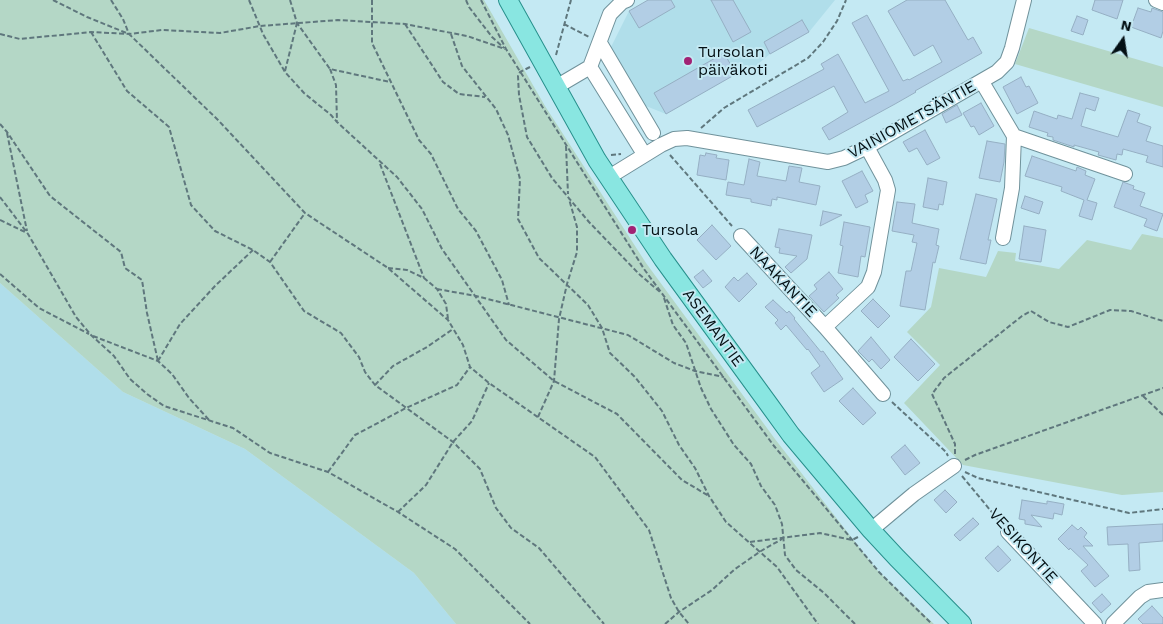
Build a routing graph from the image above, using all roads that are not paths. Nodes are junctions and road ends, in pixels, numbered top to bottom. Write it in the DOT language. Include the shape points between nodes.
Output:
graph roads {
  1 [pos="508,0"];
  2 [pos="627,0"];
  3 [pos="1024,0"];
  4 [pos="1156,0"];
  5 [pos="1163,2"];
  6 [pos="600,43"];
  7 [pos="590,67"];
  8 [pos="982,82"];
  9 [pos="556,88"];
  10 [pos="653,133"];
  11 [pos="1014,136"];
  12 [pos="867,147"];
  13 [pos="641,149"];
  14 [pos="1125,174"];
  15 [pos="609,177"];
  16 [pos="741,236"];
  17 [pos="1003,238"];
  18 [pos="825,328"];
  19 [pos="883,394"];
  20 [pos="954,466"];
  21 [pos="871,530"];
  22 [pos="1008,532"];
  23 [pos="1163,590"];
  24 [pos="962,624"];
  25 [pos="1095,624"];
  26 [pos="1113,624"];
  1 -- 9 [label="main road, ASEMANTIE"];
  2 -- 6 [label="street" via="610,14"];
  3 -- 8 [label="street, VAINIOMETSÄNTIE" via="1006,62 998,72"];
  4 -- 5 [label="street"];
  6 -- 7 [label="street"];
  6 -- 10 [label="street"];
  7 -- 9 [label="street"];
  7 -- 13 [label="street"];
  8 -- 11 [label="street"];
  8 -- 12 [label="street, VAINIOMETSÄNTIE"];
  9 -- 15 [label="main road, ASEMANTIE"];
  11 -- 14 [label="street"];
  11 -- 17 [label="street" via="1012,188"];
  12 -- 13 [label="street, VAINIOMETSÄNTIE" via="828,162 687,138"];
  12 -- 18 [label="street, NAAKANTIE" via="888,190 874,272 868,287"];
  13 -- 15 [label="street, VAINIOMETSÄNTIE"];
  15 -- 21 [label="main road, ASEMANTIE" via="663,259 791,435"];
  16 -- 18 [label="street, NAAKANTIE"];
  18 -- 19 [label="street, NAAKANTIE"];
  20 -- 21 [label="street"];
  21 -- 24 [label="main road, ASEMANTIE"];
  22 -- 25 [label="street, VESIKONTIE"];
  23 -- 26 [label="street" via="1140,597"];
}
